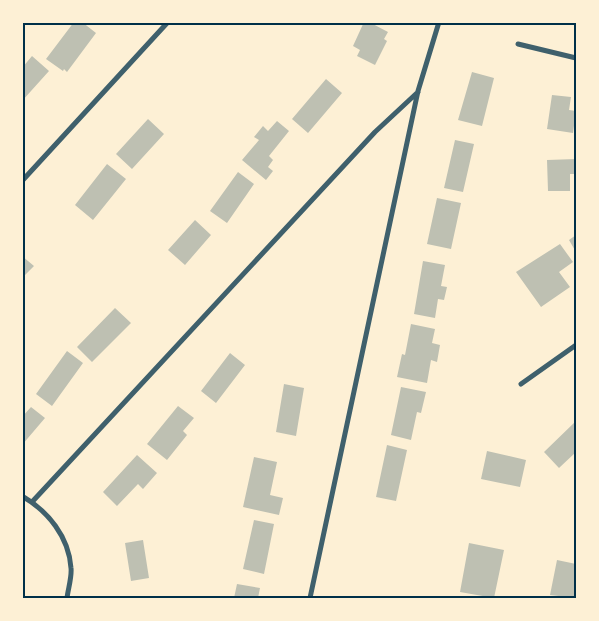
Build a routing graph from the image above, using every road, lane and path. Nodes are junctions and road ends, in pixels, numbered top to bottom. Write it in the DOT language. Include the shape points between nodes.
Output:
graph roads {
  1 [pos="168,22"];
  2 [pos="439,22"];
  3 [pos="518,44"];
  4 [pos="576,58"];
  5 [pos="418,91"];
  6 [pos="22,180"];
  7 [pos="576,345"];
  8 [pos="521,384"];
  9 [pos="22,496"];
  10 [pos="32,502"];
  11 [pos="67,598"];
  12 [pos="310,598"];
  1 -- 6 [label="street"];
  2 -- 5 [label="street"];
  3 -- 4 [label="street"];
  5 -- 10 [label="street" via="375,132"];
  5 -- 12 [label="street"];
  7 -- 8 [label="street"];
  9 -- 10 [label="street"];
  10 -- 11 [label="street" via="61,533 69,552 72,570"];
}
